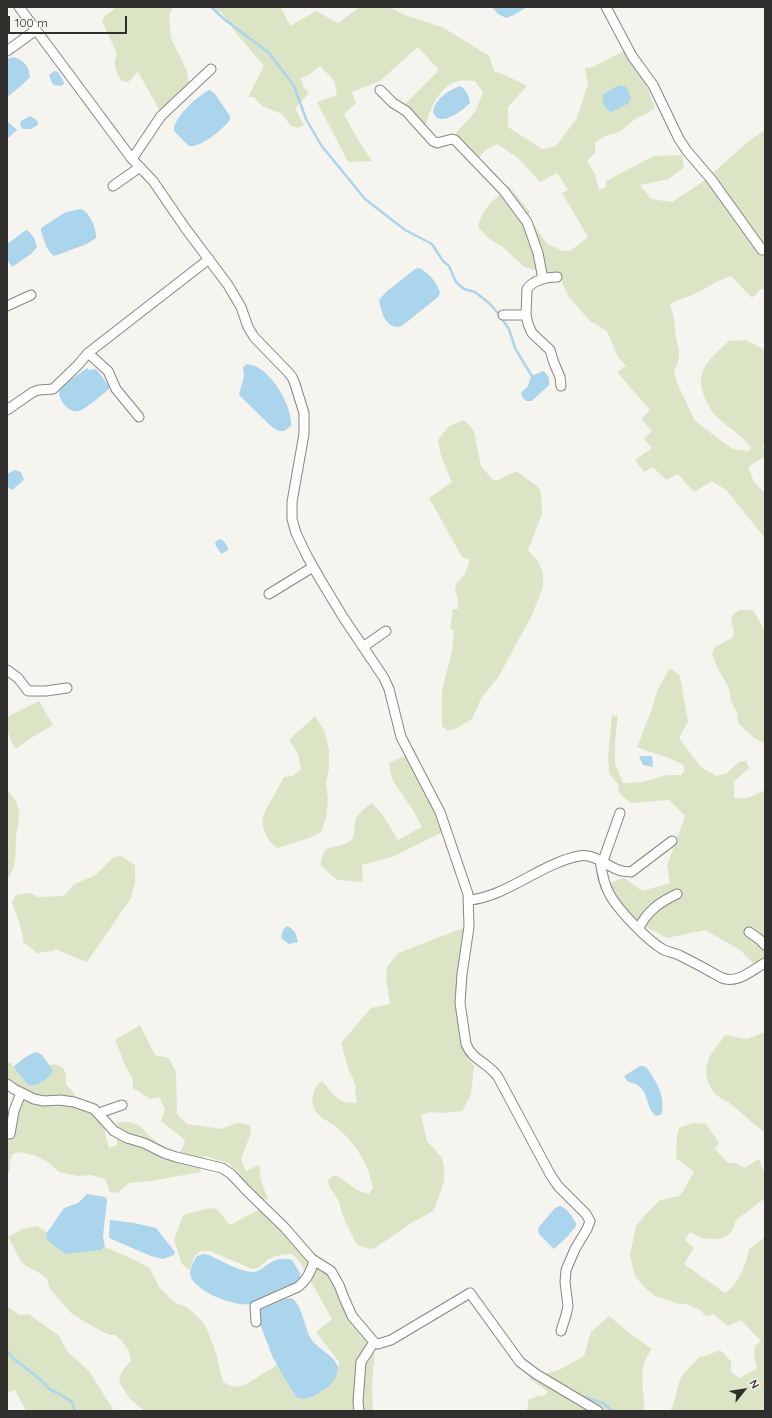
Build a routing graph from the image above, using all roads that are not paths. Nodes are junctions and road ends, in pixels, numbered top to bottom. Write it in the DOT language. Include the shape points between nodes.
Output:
graph roads {
  1 [pos="19,7"];
  2 [pos="606,7"];
  3 [pos="36,30"];
  4 [pos="7,51"];
  5 [pos="211,69"];
  6 [pos="380,90"];
  7 [pos="132,159"];
  8 [pos="140,167"];
  9 [pos="113,186"];
  10 [pos="765,248"];
  11 [pos="209,259"];
  12 [pos="557,276"];
  13 [pos="543,279"];
  14 [pos="31,296"];
  15 [pos="7,306"];
  16 [pos="503,315"];
  17 [pos="526,315"];
  18 [pos="88,353"];
  19 [pos="561,386"];
  20 [pos="7,410"];
  21 [pos="139,417"];
  22 [pos="313,567"];
  23 [pos="269,594"];
  24 [pos="386,632"];
  25 [pos="363,647"];
  26 [pos="7,670"];
  27 [pos="67,688"];
  28 [pos="620,813"];
  29 [pos="672,841"];
  30 [pos="602,861"];
  31 [pos="677,894"];
  32 [pos="469,900"];
  33 [pos="639,928"];
  34 [pos="749,932"];
  35 [pos="765,945"];
  36 [pos="765,962"];
  37 [pos="7,1084"];
  38 [pos="21,1092"];
  39 [pos="122,1105"];
  40 [pos="99,1113"];
  41 [pos="10,1134"];
  42 [pos="314,1261"];
  43 [pos="256,1322"];
  44 [pos="561,1331"];
  45 [pos="374,1342"];
  46 [pos="359,1411"];
  47 [pos="598,1411"];
  1 -- 3 [label="street"];
  2 -- 10 [label="street" via="632,56 653,85 679,138 762,250"];
  3 -- 4 [label="street"];
  3 -- 7 [label="street"];
  5 -- 7 [label="street" via="161,116"];
  6 -- 13 [label="street" via="406,112 433,141 437,143 455,140 504,192 527,222 538,253"];
  7 -- 8 [label="street"];
  8 -- 9 [label="street"];
  8 -- 11 [label="street" via="157,186"];
  11 -- 18 [label="street"];
  11 -- 22 [label="street" via="234,295 254,337 287,371 295,384 304,413 304,434 292,502 292,518"];
  12 -- 13 [label="street"];
  13 -- 17 [label="street" via="527,289"];
  14 -- 15 [label="street"];
  16 -- 17 [label="street"];
  17 -- 19 [label="street" via="532,333 550,350"];
  18 -- 20 [label="street" via="53,389 33,392"];
  18 -- 21 [label="street" via="108,371 116,388"];
  22 -- 23 [label="street"];
  22 -- 25 [label="street"];
  24 -- 25 [label="street"];
  25 -- 32 [label="street" via="389,689 401,737 440,812 462,872"];
  26 -- 27 [label="street" via="18,678 28,691"];
  28 -- 30 [label="street"];
  29 -- 30 [label="street" via="631,872 621,871"];
  30 -- 32 [label="street" via="584,856 572,858 483,898"];
  30 -- 33 [label="street" via="603,877 609,894"];
  31 -- 33 [label="street" via="648,913"];
  32 -- 44 [label="street" via="469,928 460,992 468,1050 498,1077 550,1174 590,1221 574,1249 566,1270 568,1306"];
  33 -- 36 [label="street" via="665,951 676,954 726,980 738,979"];
  34 -- 35 [label="street"];
  37 -- 38 [label="street"];
  38 -- 40 [label="street" via="34,1099 74,1102"];
  38 -- 41 [label="street"];
  39 -- 40 [label="street"];
  40 -- 42 [label="street" via="114,1131 127,1138 176,1157 222,1168 231,1174"];
  42 -- 43 [label="street" via="310,1274 298,1287 255,1306"];
  42 -- 45 [label="street" via="331,1271 352,1316"];
  45 -- 46 [label="street" via="361,1362"];
  45 -- 47 [label="street" via="378,1344 391,1340 470,1293 520,1362"];
}
